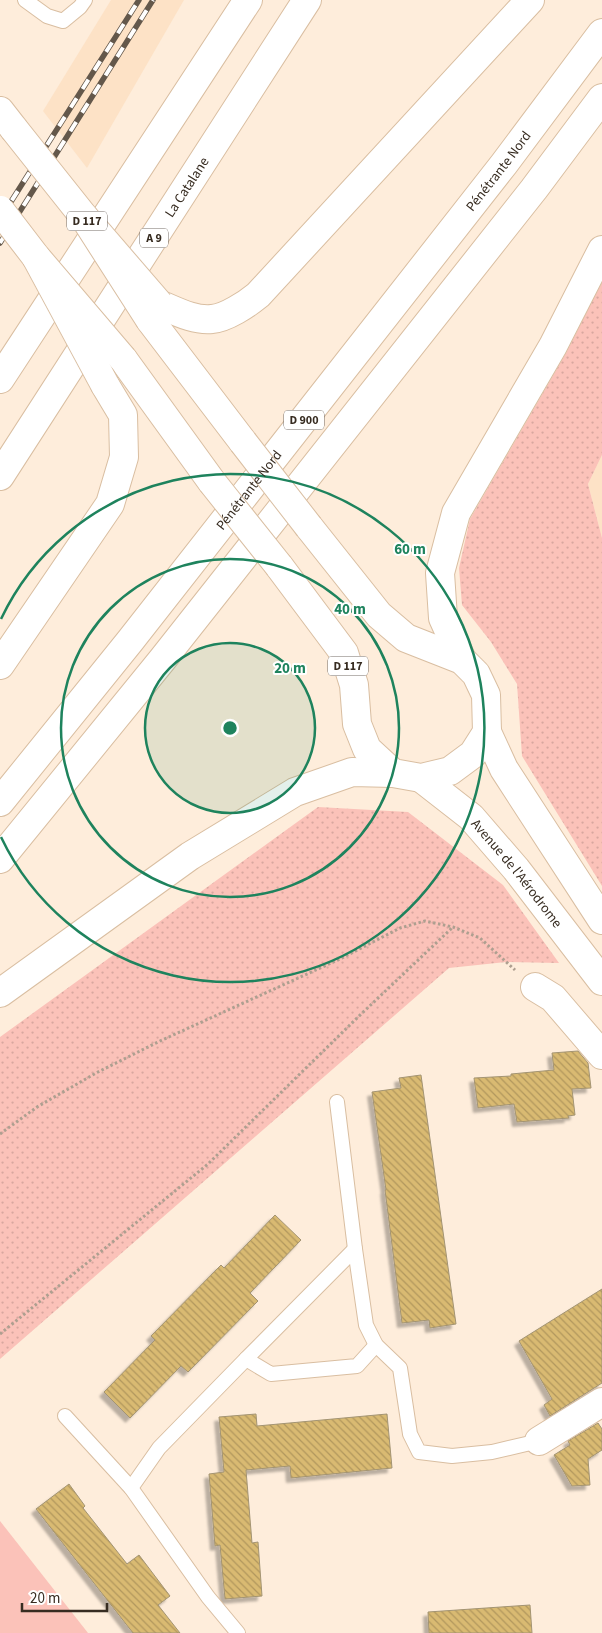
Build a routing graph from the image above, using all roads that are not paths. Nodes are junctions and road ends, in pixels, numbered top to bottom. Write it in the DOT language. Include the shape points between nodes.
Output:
graph roads {
  1 [pos="25,0"];
  2 [pos="85,0"];
  3 [pos="248,0"];
  4 [pos="307,0"];
  5 [pos="530,0"];
  6 [pos="602,32"];
  7 [pos="602,98"];
  8 [pos="7,120"];
  9 [pos="0,210"];
  10 [pos="602,250"];
  11 [pos="36,257"];
  12 [pos="154,312"];
  13 [pos="0,379"];
  14 [pos="0,476"];
  15 [pos="462,660"];
  16 [pos="0,665"];
  17 [pos="487,732"];
  18 [pos="393,773"];
  19 [pos="421,778"];
  20 [pos="0,802"];
  21 [pos="0,859"];
  22 [pos="602,920"];
  23 [pos="602,980"];
  24 [pos="534,987"];
  25 [pos="0,993"];
  26 [pos="602,1055"];
  27 [pos="337,1102"];
  28 [pos="355,1249"];
  29 [pos="376,1345"];
  30 [pos="246,1359"];
  31 [pos="602,1402"];
  32 [pos="66,1416"];
  33 [pos="539,1441"];
  34 [pos="131,1488"];
  35 [pos="238,1633"];
  1 -- 2 [label="lane" via="47,16 63,20"];
  3 -- 13 [label="main road"];
  4 -- 14 [label="main road, La Catalane / A 9"];
  5 -- 12 [label="main road" via="258,296 242,308 213,320"];
  6 -- 20 [label="main road, Pénétrante Nord / D 900" via="504,164"];
  7 -- 21 [label="main road, D 900" via="492,243 156,668"];
  8 -- 12 [label="main road, D 117, bridge" via="84,216"];
  9 -- 11 [label="main road, D 117, bridge"];
  10 -- 15 [label="main road" via="553,346 456,513 440,573 443,618"];
  11 -- 16 [label="main road, bridge" via="123,415 124,457 110,504"];
  11 -- 18 [label="main road, D 117, bridge" via="123,358 212,482 344,653 354,685 357,724 367,749"];
  12 -- 15 [label="main road, bridge" via="243,442 379,616 406,638"];
  15 -- 17 [label="main road" via="476,674 486,696"];
  17 -- 19 [label="main road" via="472,754 450,770"];
  17 -- 22 [label="main road" via="504,769"];
  18 -- 19 [label="main road"];
  18 -- 25 [label="main road" via="352,772 295,792 190,856"];
  19 -- 23 [label="main road, Avenue de l'Aérodrome" via="471,817 516,869"];
  24 -- 26 [label="main road" via="553,998"];
  27 -- 28 [label="lane"];
  28 -- 29 [label="lane" via="366,1325"];
  28 -- 30 [label="lane"];
  29 -- 30 [label="lane" via="357,1366 271,1374"];
  29 -- 33 [label="lane" via="400,1368 410,1434 419,1452 452,1456 492,1452"];
  30 -- 34 [label="lane" via="159,1448"];
  31 -- 33 [label="main road"];
  32 -- 34 [label="lane"];
  34 -- 35 [label="lane" via="208,1597"];
}
